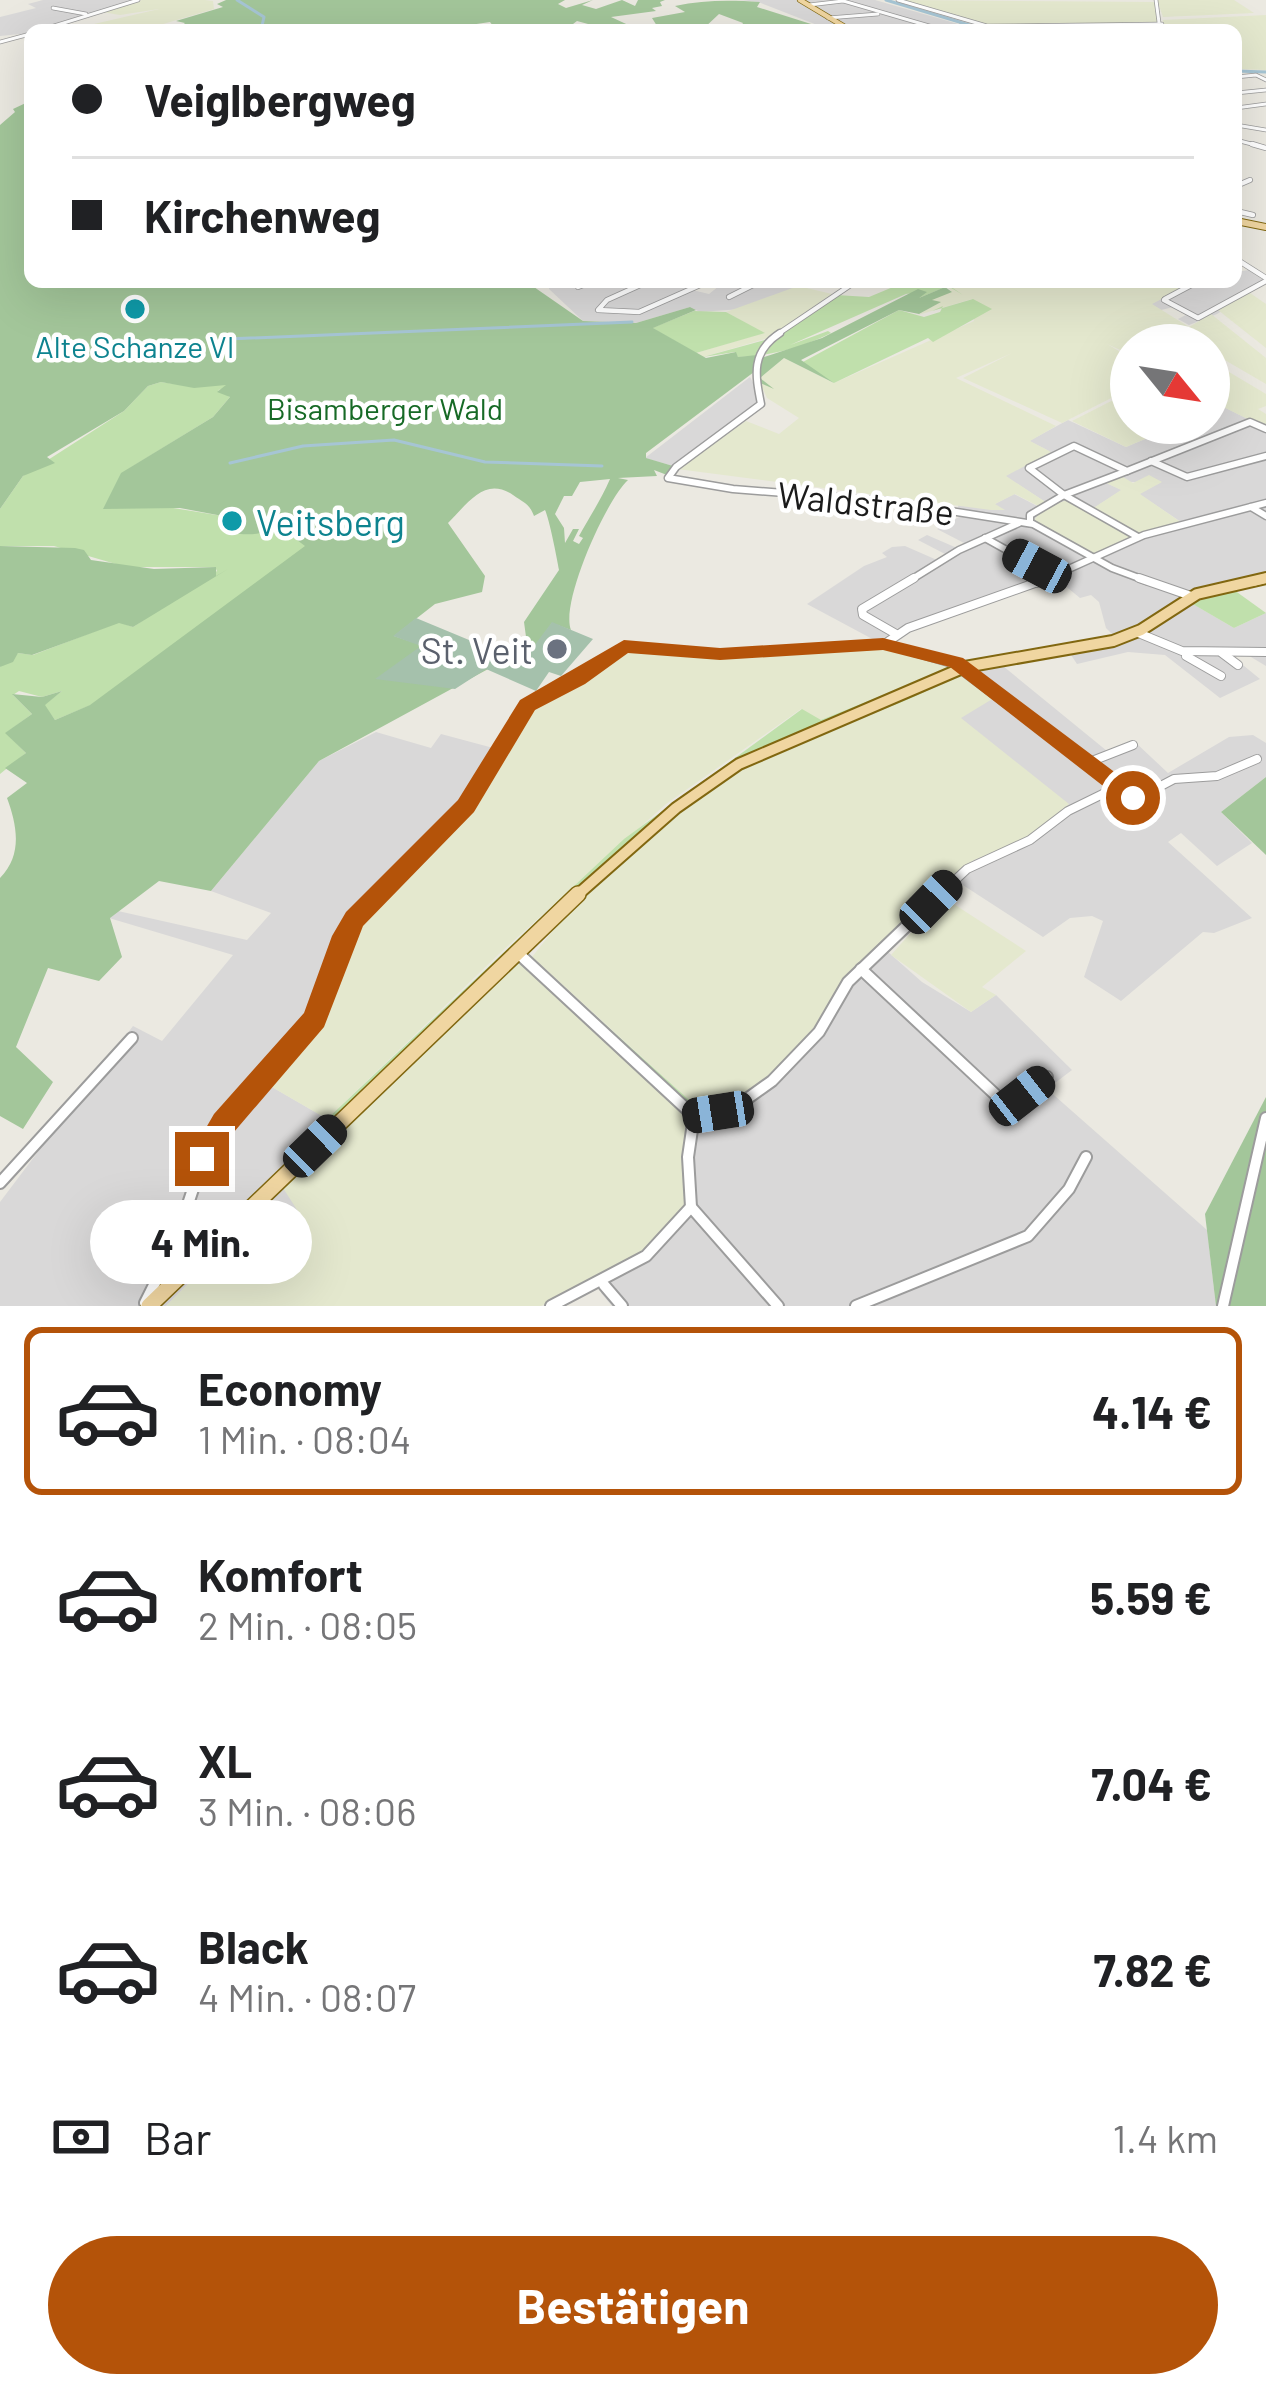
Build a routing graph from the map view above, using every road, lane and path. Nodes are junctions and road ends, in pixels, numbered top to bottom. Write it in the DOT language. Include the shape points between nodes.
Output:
graph roads {
  1 [pos="138,0"];
  2 [pos="800,0"];
  3 [pos="898,0"];
  4 [pos="842,1"];
  5 [pos="44,4"];
  6 [pos="809,5"];
  7 [pos="88,14"];
  8 [pos="886,14"];
  9 [pos="828,18"];
  10 [pos="59,24"];
  11 [pos="839,24"];
  12 [pos="922,24"];
  13 [pos="983,24"];
  14 [pos="1242,141"];
  15 [pos="1250,143"];
  16 [pos="1242,146"];
  17 [pos="1266,148"];
  18 [pos="1250,180"];
  19 [pos="1242,183"];
  20 [pos="1242,212"];
  21 [pos="1253,215"];
  22 [pos="1266,279"];
  23 [pos="634,288"];
  24 [pos="692,288"];
  25 [pos="698,288"];
  26 [pos="747,288"];
  27 [pos="845,288"];
  28 [pos="1186,288"];
  29 [pos="688,294"];
  30 [pos="729,297"];
  31 [pos="1266,429"];
  32 [pos="1266,456"];
  33 [pos="1151,461"];
  34 [pos="1126,471"];
  35 [pos="1064,495"];
  36 [pos="1266,502"];
  37 [pos="1250,506"];
  38 [pos="1266,516"];
  39 [pos="1025,523"];
  40 [pos="1138,537"];
  41 [pos="984,538"];
  42 [pos="1094,557"];
  43 [pos="1265,579"];
  44 [pos="1037,583"];
  45 [pos="1191,596"];
  46 [pos="1136,632"];
  47 [pos="897,634"];
  48 [pos="886,644"];
  49 [pos="1156,647"];
  50 [pos="1266,652"];
  51 [pos="1222,653"];
  52 [pos="1238,665"];
  53 [pos="962,668"];
  54 [pos="1221,676"];
  55 [pos="1133,746"];
  56 [pos="1257,759"];
  57 [pos="1087,763"];
  58 [pos="1117,787"];
  59 [pos="517,952"];
  60 [pos="861,969"];
  61 [pos="132,1038"];
  62 [pos="1047,1077"];
  63 [pos="694,1116"];
  64 [pos="1266,1118"];
  65 [pos="1086,1157"];
  66 [pos="0,1183"];
  67 [pos="691,1207"];
  68 [pos="604,1285"];
  69 [pos="147,1306"];
  70 [pos="550,1306"];
  71 [pos="622,1306"];
  72 [pos="778,1306"];
  73 [pos="856,1306"];
  74 [pos="1223,1306"];
  1 -- 7 [label="street"];
  2 -- 6 [label="main road"];
  3 -- 13 [label="street"];
  4 -- 6 [label="street"];
  4 -- 8 [label="street"];
  5 -- 7 [label="street"];
  6 -- 9 [label="main road"];
  7 -- 10 [label="street"];
  8 -- 9 [label="street"];
  8 -- 12 [label="street"];
  9 -- 11 [label="main road"];
  14 -- 15 [label="street"];
  15 -- 16 [label="street"];
  15 -- 17 [label="street"];
  18 -- 19 [label="street"];
  20 -- 21 [label="street"];
  22 -- 28 [label="street" via="1198,318 1164,300"];
  23 -- 29 [label="street" via="598,310 631,311"];
  24 -- 29 [label="street"];
  25 -- 29 [label="street"];
  26 -- 30 [label="street"];
  27 -- 39 [label="street, Waldstraße" via="774,335 756,361 760,405 668,478"];
  31 -- 33 [label="street" via="1250,422"];
  32 -- 33 [label="street" via="1187,477"];
  33 -- 34 [label="street"];
  34 -- 35 [label="street"];
  34 -- 35 [label="street" via="1074,446 1029,466"];
  35 -- 39 [label="street"];
  35 -- 40 [label="street"];
  36 -- 37 [label="street"];
  37 -- 38 [label="street"];
  37 -- 40 [label="street"];
  39 -- 41 [label="street"];
  39 -- 42 [label="street, Waldstraße"];
  40 -- 42 [label="street"];
  41 -- 44 [label="street" via="1039,568 1030,576"];
  41 -- 47 [label="street" via="862,609"];
  42 -- 44 [label="street"];
  42 -- 45 [label="street, Waldstraße"];
  43 -- 45 [label="main road"];
  44 -- 47 [label="street"];
  45 -- 46 [label="main road"];
  46 -- 49 [label="street"];
  46 -- 53 [label="main road" via="1070,652"];
  47 -- 48 [label="street"];
  48 -- 53 [label="street"];
  48 -- 69 [label="street" via="720,654 624,646 527,705 466,806 355,919 315,1019 206,1150"];
  49 -- 51 [label="street"];
  49 -- 54 [label="street"];
  50 -- 51 [label="street"];
  51 -- 52 [label="street"];
  53 -- 57 [label="street"];
  53 -- 59 [label="main road" via="739,764 650,830"];
  55 -- 57 [label="street"];
  56 -- 58 [label="street" via="1217,776 1174,779 1138,798"];
  57 -- 58 [label="street"];
  58 -- 60 [label="street" via="967,869"];
  59 -- 63 [label="street"];
  59 -- 69 [label="main road"];
  60 -- 62 [label="street" via="998,1098 1022,1096"];
  60 -- 63 [label="street" via="819,1032 772,1081 736,1106"];
  61 -- 66 [label="street"];
  63 -- 67 [label="street"];
  64 -- 74 [label="street"];
  65 -- 73 [label="street" via="1028,1237"];
  67 -- 68 [label="street" via="648,1254"];
  67 -- 72 [label="street"];
  68 -- 70 [label="street"];
  68 -- 71 [label="street"];
}
